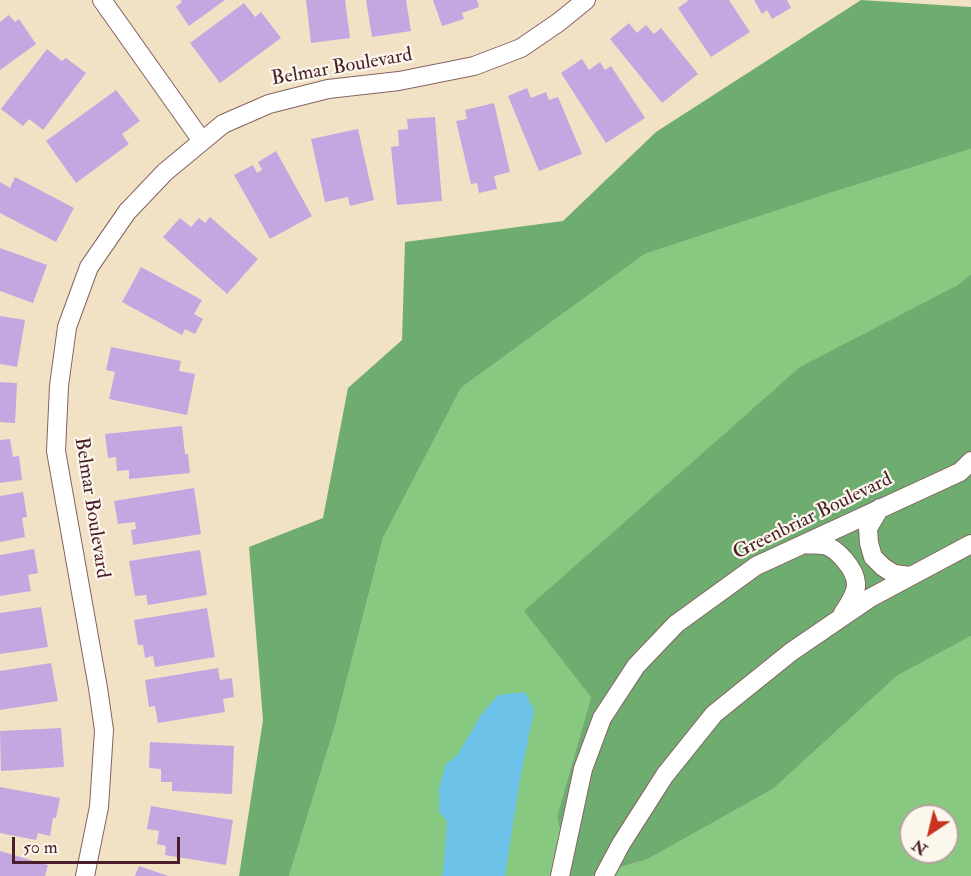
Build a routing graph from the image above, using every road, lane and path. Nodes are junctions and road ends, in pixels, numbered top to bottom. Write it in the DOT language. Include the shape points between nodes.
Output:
graph roads {
  1 [pos="102,0"];
  2 [pos="586,0"];
  3 [pos="202,141"];
  4 [pos="971,461"];
  5 [pos="880,508"];
  6 [pos="803,544"];
  7 [pos="971,544"];
  8 [pos="910,576"];
  9 [pos="838,619"];
  10 [pos="85,876"];
  11 [pos="560,876"];
  12 [pos="604,876"];
  1 -- 3 [label="street"];
  2 -- 3 [label="street, Belmar Boulevard" via="521,48 474,66 399,81 328,89 268,104 223,124"];
  3 -- 10 [label="street, Belmar Boulevard" via="127,212 89,267 67,327 58,386 56,451 104,730 99,807"];
  4 -- 5 [label="street, Greenbriar Boulevard" via="960,472"];
  5 -- 6 [label="street, Greenbriar Boulevard"];
  5 -- 8 [label="street" via="868,528 873,557 894,574"];
  6 -- 9 [label="street" via="825,545 852,570 856,584 852,599"];
  6 -- 11 [label="street, Greenbriar Boulevard" via="756,566 685,617 636,666 602,718 583,769"];
  7 -- 8 [label="street"];
  8 -- 9 [label="street"];
  9 -- 12 [label="street" via="714,714 665,775"];
}
